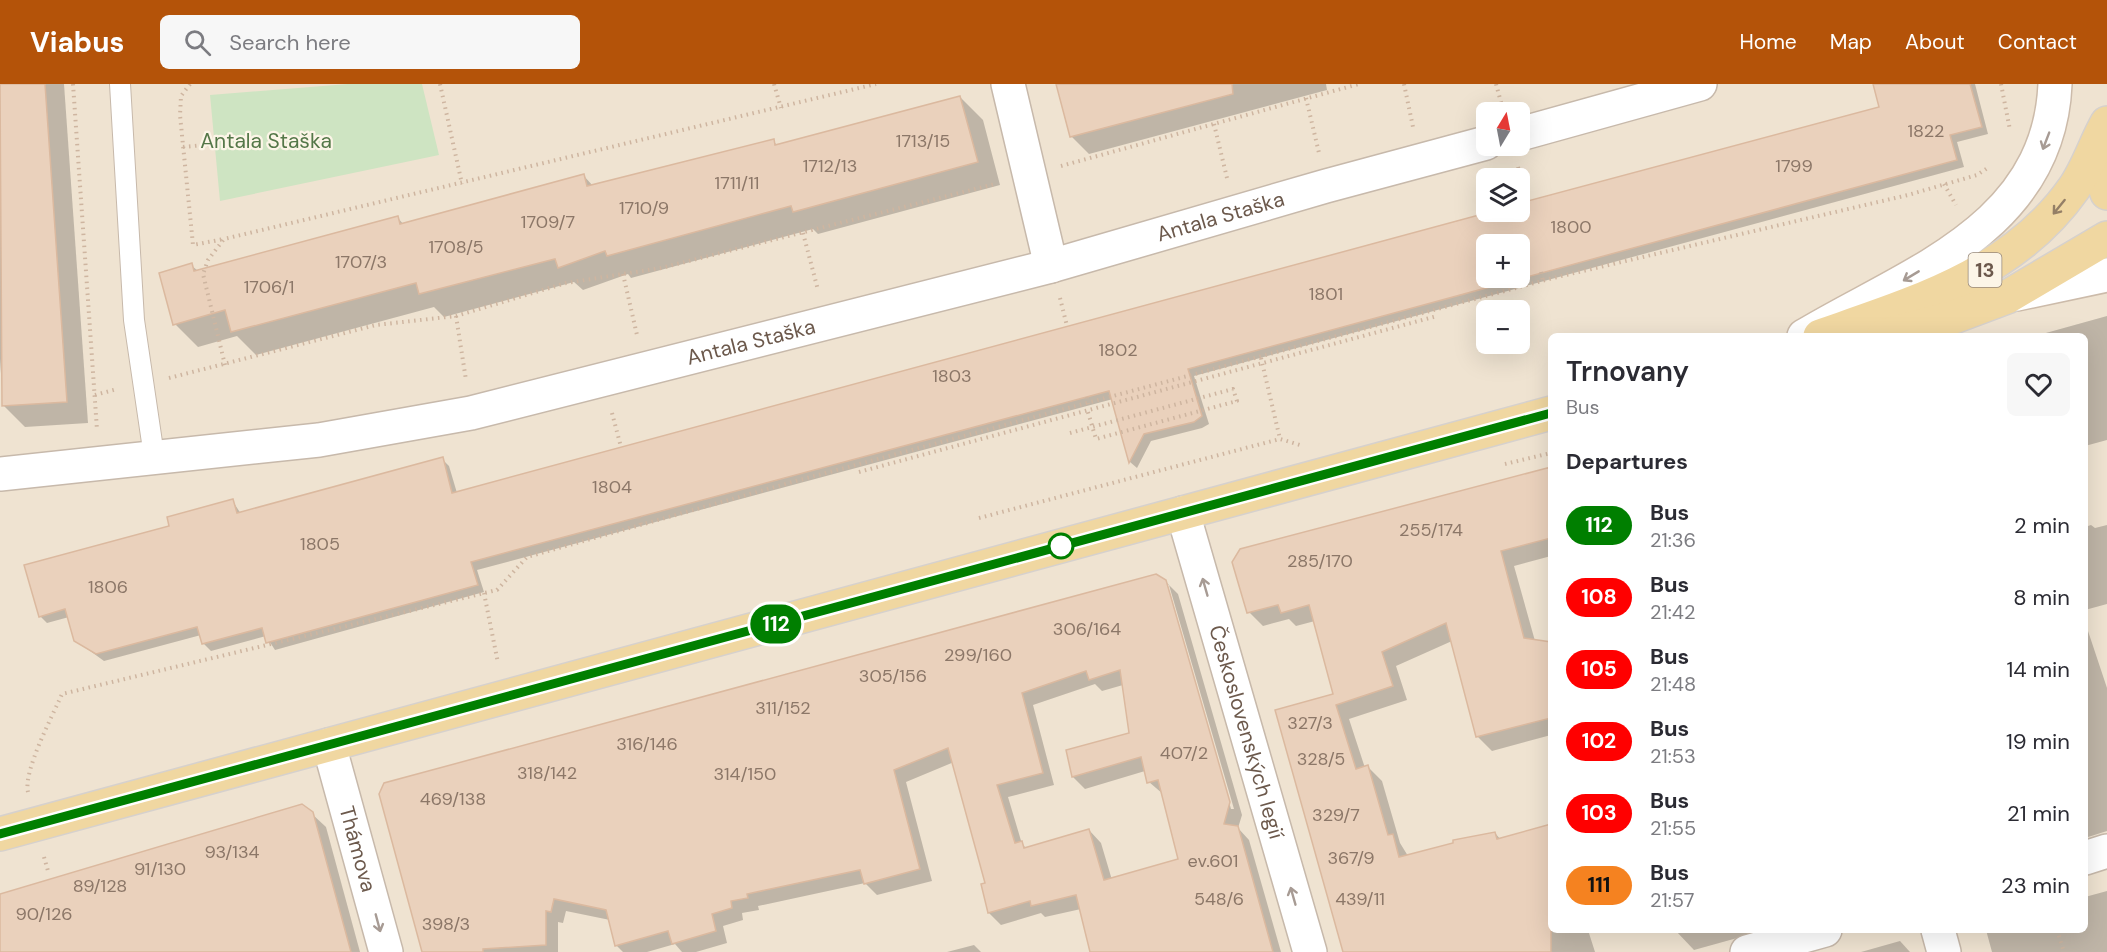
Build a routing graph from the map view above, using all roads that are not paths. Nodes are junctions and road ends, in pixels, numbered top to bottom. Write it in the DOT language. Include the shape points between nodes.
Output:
graph roads {
  1 [pos="120,84"];
  2 [pos="1008,84"];
  3 [pos="1700,84"];
  4 [pos="2055,84"];
  5 [pos="2105,126"];
  6 [pos="1530,138"];
  7 [pos="1476,151"];
  8 [pos="2107,193"];
  9 [pos="2107,238"];
  10 [pos="1051,266"];
  11 [pos="2107,275"];
  12 [pos="2007,297"];
  13 [pos="1809,333"];
  14 [pos="1829,333"];
  15 [pos="1894,333"];
  16 [pos="1548,414"];
  17 [pos="154,456"];
  18 [pos="0,474"];
  19 [pos="1183,513"];
  20 [pos="329,745"];
  21 [pos="0,834"];
  22 [pos="2107,851"];
  23 [pos="2088,857"];
  24 [pos="1814,933"];
  25 [pos="1939,933"];
  26 [pos="386,952"];
  27 [pos="1310,952"];
  28 [pos="1746,952"];
  29 [pos="1944,952"];
  1 -- 17 [label="lane" via="134,320"];
  2 -- 10 [label="street"];
  3 -- 6 [label="street, Antala Staška"];
  4 -- 13 [label="street, one-way" via="2047,139 2025,183 1998,216 1936,261"];
  5 -- 8 [label="main road" via="2098,166"];
  5 -- 14 [label="main road, 13, one-way" via="2083,174 2063,202 2012,253 1938,292"];
  7 -- 10 [label="street, Antala Staška" via="1326,186"];
  9 -- 12 [label="main road, 13"];
  10 -- 17 [label="street, Antala Staška" via="471,413 319,440"];
  11 -- 12 [label="street"];
  12 -- 15 [label="main road, 13" via="1952,318"];
  16 -- 19 [label="main road"];
  17 -- 18 [label="street, Antala Staška"];
  19 -- 20 [label="main road"];
  27 -- 19 [label="street, Československých legií, one-way"];
  20 -- 21 [label="main road"];
  20 -- 26 [label="street, Thámova, one-way"];
  22 -- 23 [label="street"];
  24 -- 28 [label="street"];
  25 -- 29 [label="street"];
}
